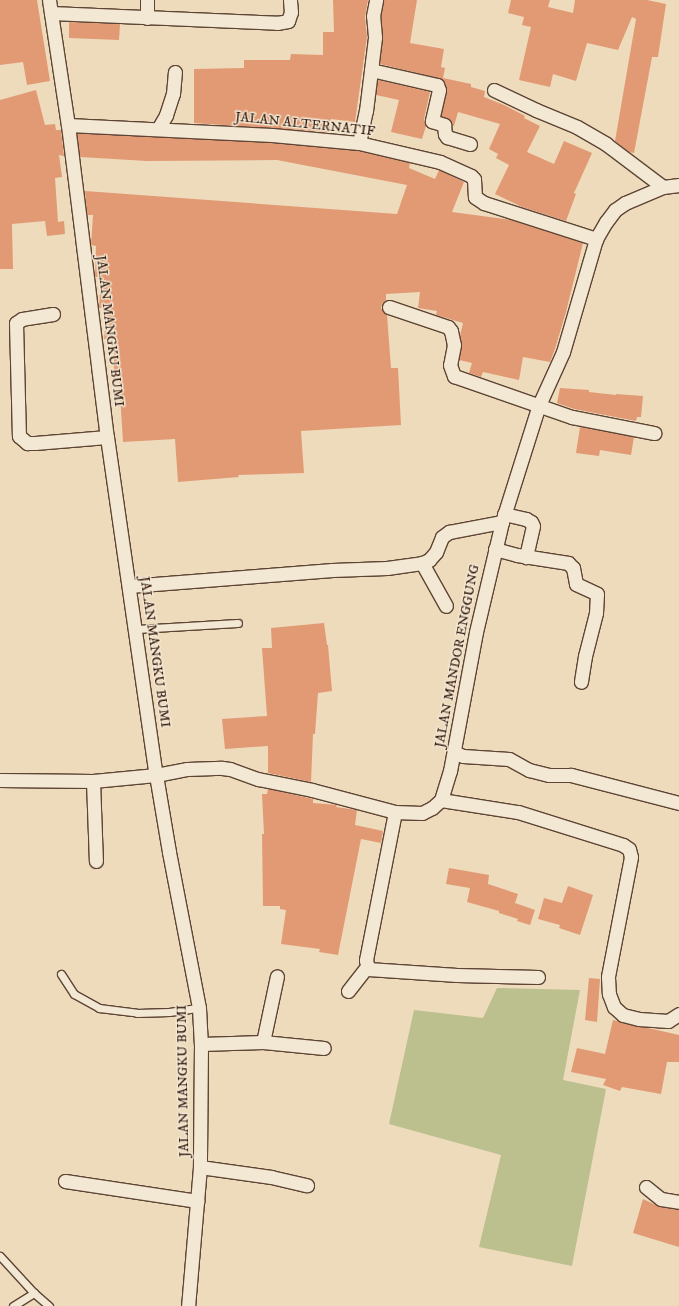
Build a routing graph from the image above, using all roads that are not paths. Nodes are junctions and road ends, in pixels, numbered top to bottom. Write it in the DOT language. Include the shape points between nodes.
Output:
graph roads {
  1 [pos="49,0"];
  2 [pos="147,0"];
  3 [pos="290,0"];
  4 [pos="376,0"];
  5 [pos="51,13"];
  6 [pos="146,18"];
  7 [pos="371,70"];
  8 [pos="175,72"];
  9 [pos="494,90"];
  10 [pos="68,125"];
  11 [pos="158,130"];
  12 [pos="359,143"];
  13 [pos="470,144"];
  14 [pos="678,182"];
  15 [pos="663,187"];
  16 [pos="596,239"];
  17 [pos="389,307"];
  18 [pos="53,314"];
  19 [pos="539,405"];
  20 [pos="654,433"];
  21 [pos="107,437"];
  22 [pos="503,518"];
  23 [pos="495,549"];
  24 [pos="526,557"];
  25 [pos="422,564"];
  26 [pos="130,586"];
  27 [pos="446,606"];
  28 [pos="238,623"];
  29 [pos="136,629"];
  30 [pos="581,682"];
  31 [pos="454,752"];
  32 [pos="156,775"];
  33 [pos="0,780"];
  34 [pos="93,781"];
  35 [pos="441,800"];
  36 [pos="679,803"];
  37 [pos="395,812"];
  38 [pos="96,861"];
  39 [pos="367,967"];
  40 [pos="62,974"];
  41 [pos="277,976"];
  42 [pos="538,978"];
  43 [pos="348,990"];
  44 [pos="199,1008"];
  45 [pos="679,1014"];
  46 [pos="263,1042"];
  47 [pos="201,1044"];
  48 [pos="324,1048"];
  49 [pos="200,1167"];
  50 [pos="65,1181"];
  51 [pos="307,1185"];
  52 [pos="646,1187"];
  53 [pos="197,1201"];
  54 [pos="679,1202"];
  55 [pos="0,1256"];
  56 [pos="34,1293"];
  57 [pos="186,1305"];
  58 [pos="13,1306"];
  59 [pos="49,1306"];
  1 -- 5 [label="street, JALAN MANGKU BUMI"];
  2 -- 6 [label="street"];
  3 -- 6 [label="street" via="290,16 288,21 284,22"];
  4 -- 7 [label="street"];
  5 -- 6 [label="street"];
  5 -- 10 [label="street, JALAN MANGKU BUMI"];
  7 -- 12 [label="street"];
  7 -- 13 [label="street" via="437,85 439,90 432,121 444,125 447,137"];
  8 -- 11 [label="street" via="173,94"];
  9 -- 15 [label="street" via="577,127"];
  10 -- 11 [label="street, JALAN ALTERNATIF"];
  10 -- 21 [label="street, JALAN MANGKU BUMI"];
  11 -- 12 [label="street, JALAN ALTERNATIF" via="272,135"];
  12 -- 16 [label="street, JALAN ALTERNATIF" via="440,162 471,176 474,179 475,197 484,202"];
  14 -- 15 [label="street"];
  15 -- 16 [label="street" via="615,210"];
  16 -- 19 [label="street, JALAN MANDOR ENGGUNG" via="563,352"];
  17 -- 19 [label="street" via="448,327 454,345 450,365 454,376"];
  18 -- 21 [label="street" via="22,319 16,323 19,436 27,442 35,443"];
  19 -- 20 [label="street" via="572,417"];
  19 -- 22 [label="street, JALAN MANDOR ENGGUNG"];
  21 -- 26 [label="street, JALAN MANGKU BUMI"];
  22 -- 23 [label="street, JALAN MANDOR ENGGUNG"];
  22 -- 24 [label="street" via="526,520 533,526"];
  22 -- 25 [label="street" via="448,532 442,537 436,552"];
  23 -- 24 [label="street"];
  23 -- 31 [label="street, JALAN MANDOR ENGGUNG" via="476,632"];
  24 -- 30 [label="street" via="568,563 573,568 576,584 597,594 596,613"];
  25 -- 26 [label="street"];
  25 -- 27 [label="street"];
  26 -- 29 [label="street, JALAN MANGKU BUMI"];
  28 -- 29 [label="lane"];
  29 -- 32 [label="street, JALAN MANGKU BUMI"];
  31 -- 35 [label="street, JALAN MANDOR ENGGUNG" via="446,790"];
  31 -- 36 [label="street" via="463,756 509,759 528,770 549,775 571,775"];
  32 -- 34 [label="street"];
  32 -- 37 [label="street" via="187,769 230,769 258,779"];
  32 -- 44 [label="street, JALAN MANGKU BUMI"];
  33 -- 34 [label="street"];
  34 -- 38 [label="street"];
  35 -- 37 [label="street" via="422,813"];
  35 -- 45 [label="street" via="518,812 629,849 631,857 608,977 609,994 614,1006 623,1015 640,1019 668,1020"];
  37 -- 39 [label="street" via="366,960"];
  39 -- 42 [label="street" via="372,970"];
  39 -- 43 [label="street"];
  40 -- 44 [label="lane" via="74,994 99,1008 136,1013"];
  41 -- 46 [label="street"];
  44 -- 47 [label="street, JALAN MANGKU BUMI"];
  46 -- 47 [label="street"];
  46 -- 48 [label="street"];
  47 -- 49 [label="street, JALAN MANGKU BUMI"];
  49 -- 51 [label="street"];
  49 -- 53 [label="street, JALAN MANGKU BUMI"];
  50 -- 53 [label="street"];
  52 -- 54 [label="street" via="661,1199"];
  53 -- 57 [label="street, JALAN MANGKU BUMI"];
  55 -- 56 [label="lane"];
  56 -- 58 [label="lane"];
  56 -- 59 [label="lane"];
}
